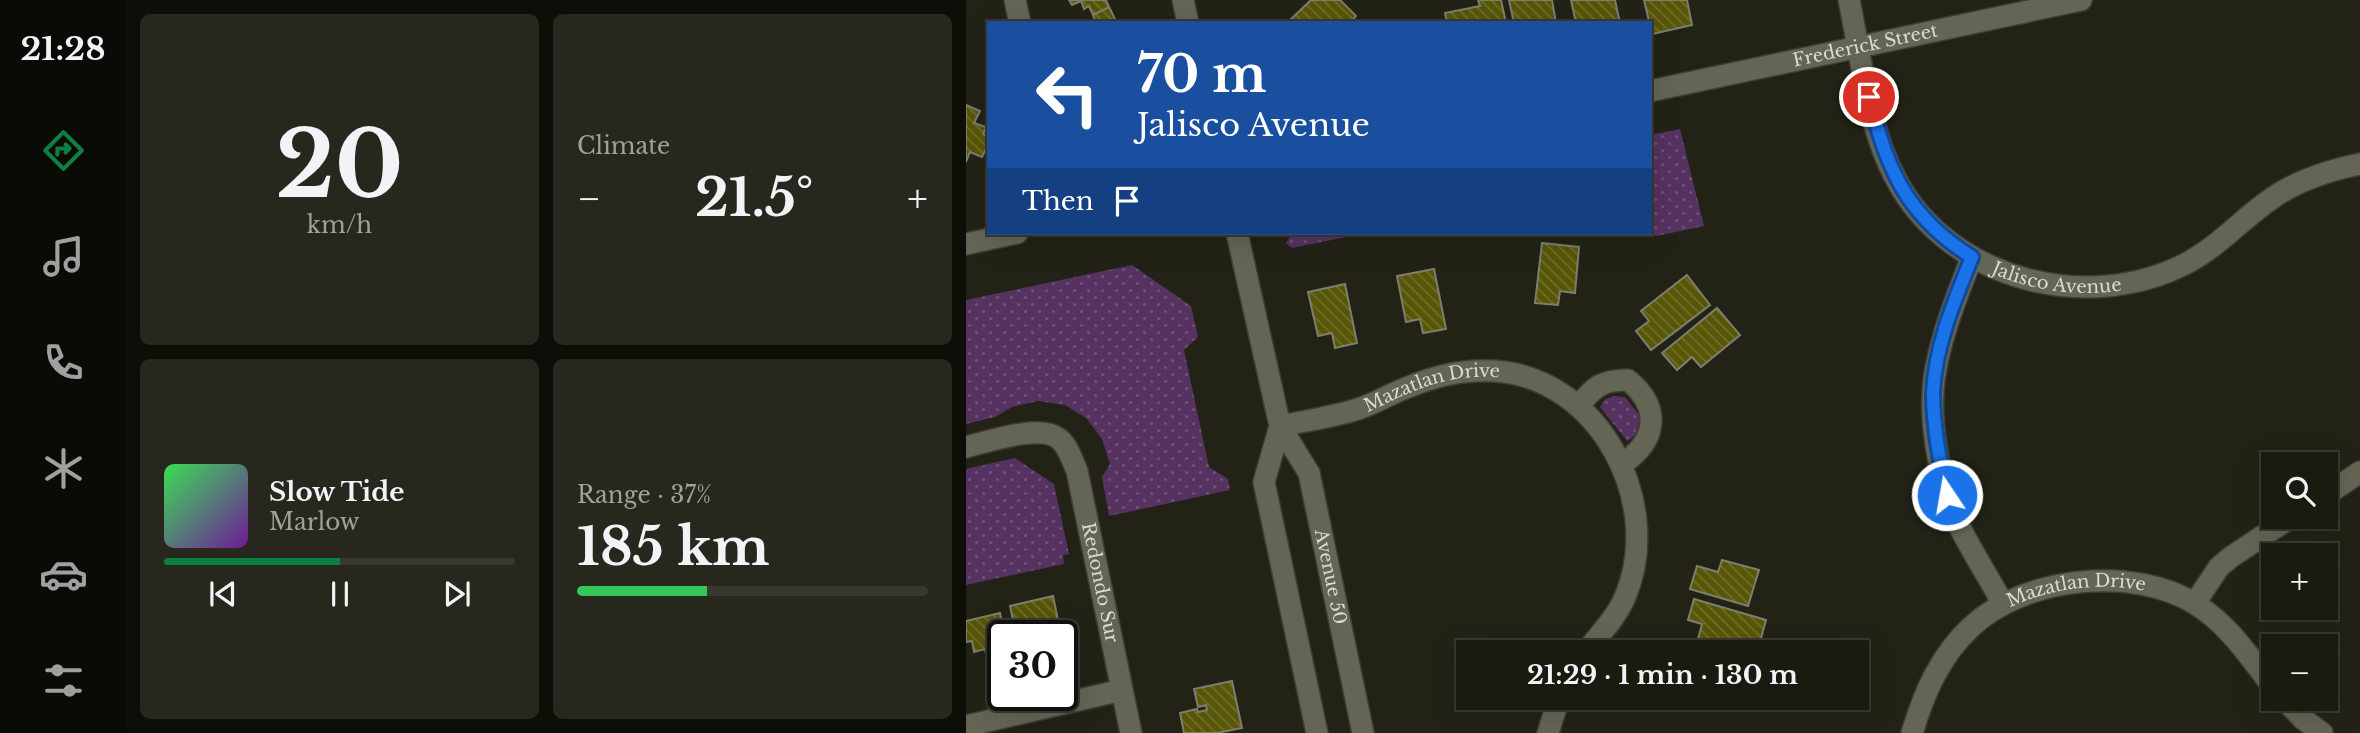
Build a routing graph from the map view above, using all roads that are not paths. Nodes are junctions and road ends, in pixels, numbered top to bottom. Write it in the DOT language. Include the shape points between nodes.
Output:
graph roads {
  1 [pos="1015,0"];
  2 [pos="1183,0"];
  3 [pos="1849,0"];
  4 [pos="2081,0"];
  5 [pos="1020,21"];
  6 [pos="1188,21"];
  7 [pos="1859,47"];
  8 [pos="1652,91"];
  9 [pos="2360,164"];
  10 [pos="1008,235"];
  11 [pos="1237,235"];
  12 [pos="966,244"];
  13 [pos="1972,257"];
  14 [pos="1578,406"];
  15 [pos="1280,426"];
  16 [pos="966,447"];
  17 [pos="1622,464"];
  18 [pos="2360,472"];
  19 [pos="2338,487"];
  20 [pos="2273,529"];
  21 [pos="2195,603"];
  22 [pos="2003,604"];
  23 [pos="1595,640"];
  24 [pos="2261,671"];
  25 [pos="1122,690"];
  26 [pos="1555,710"];
  27 [pos="2296,711"];
  28 [pos="966,726"];
  29 [pos="2318,732"];
  30 [pos="1131,733"];
  31 [pos="1317,733"];
  32 [pos="1363,733"];
  33 [pos="1548,733"];
  34 [pos="1912,733"];
  1 -- 5 [label="street"];
  2 -- 6 [label="street"];
  3 -- 7 [label="street, Jalisco Avenue"];
  4 -- 7 [label="street, Frederick Street"];
  7 -- 8 [label="street, Frederick Street"];
  7 -- 13 [label="street, Jalisco Avenue" via="1878,131 1895,177 1934,230"];
  9 -- 13 [label="street, Jalisco Avenue" via="2290,188 2190,262 2140,280 2073,288 2045,284"];
  10 -- 12 [label="street"];
  11 -- 15 [label="street, Avenue 50"];
  13 -- 22 [label="street" via="1940,350 1934,417 1947,495"];
  14 -- 15 [label="street, Mazatlan Drive" via="1561,392 1526,378 1476,371 1429,378 1358,409"];
  14 -- 17 [label="street, Mazatlan Drive"];
  14 -- 17 [label="street" via="1611,380 1628,380 1641,391 1648,404 1651,430 1637,455"];
  15 -- 31 [label="street, Avenue 50" via="1264,482"];
  15 -- 32 [label="street, Avenue 50" via="1309,473"];
  16 -- 25 [label="street, Redondo Sur" via="1035,431 1058,437 1069,452 1077,471"];
  17 -- 23 [label="street, Mazatlan Drive" via="1637,527 1632,575 1625,598"];
  18 -- 19 [label="street"];
  20 -- 21 [label="street" via="2219,567"];
  21 -- 22 [label="street, Mazatlan Drive" via="2143,584 2096,580 2046,589"];
  21 -- 24 [label="street, Mazatlan Drive" via="2240,643"];
  22 -- 34 [label="street, Mazatlan Drive" via="1969,629 1947,655 1926,691"];
  25 -- 28 [label="street"];
  25 -- 30 [label="street, Redondo Sur"];
  26 -- 33 [label="street"];
  27 -- 29 [label="street"];
}
